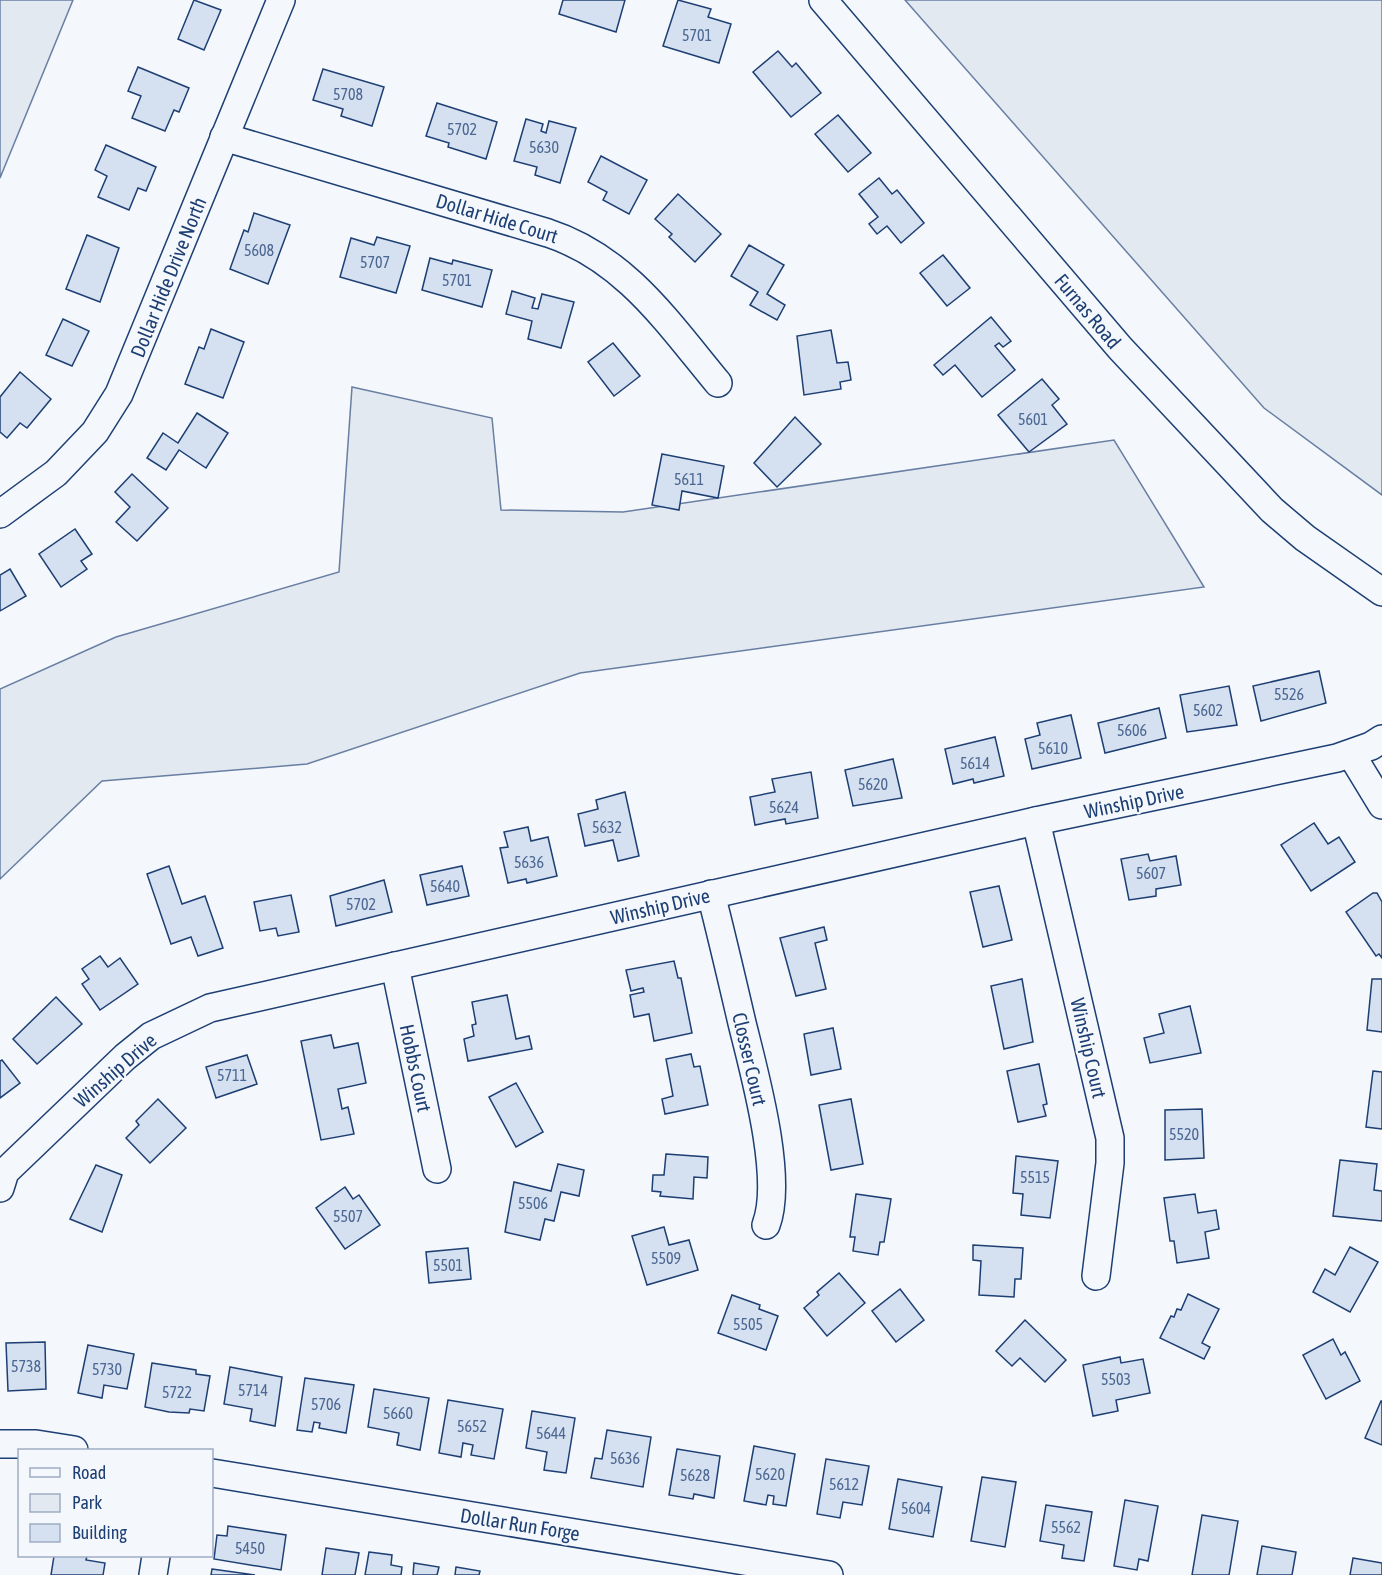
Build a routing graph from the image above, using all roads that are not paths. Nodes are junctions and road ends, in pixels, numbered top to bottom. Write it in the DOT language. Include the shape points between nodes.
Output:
graph roads {
  1 [pos="280,0"];
  2 [pos="824,0"];
  3 [pos="224,137"];
  4 [pos="718,382"];
  5 [pos="0,514"];
  6 [pos="1382,592"];
  7 [pos="1382,738"];
  8 [pos="1351,754"];
  9 [pos="1382,805"];
  10 [pos="1036,821"];
  11 [pos="711,894"];
  12 [pos="395,966"];
  13 [pos="437,1169"];
  14 [pos="0,1188"];
  15 [pos="766,1225"];
  16 [pos="1096,1276"];
  17 [pos="0,1444"];
  18 [pos="68,1449"];
  19 [pos="213,1473"];
  20 [pos="156,1557"];
  21 [pos="153,1575"];
  22 [pos="829,1575"];
  1 -- 3 [label="street, Dollar Hide Drive North"];
  2 -- 6 [label="street, Furnas Road" via="1120,348 1265,502 1305,538"];
  3 -- 4 [label="street, Dollar Hide Court" via="579,245 609,262 633,283"];
  3 -- 5 [label="street, Dollar Hide Drive North" via="120,394 88,441 56,473"];
  7 -- 8 [label="street, Winship Drive"];
  8 -- 9 [label="street"];
  8 -- 10 [label="street, Winship Drive"];
  10 -- 11 [label="street, Winship Drive"];
  10 -- 16 [label="street, Winship Court" via="1110,1138"];
  11 -- 12 [label="street, Winship Drive"];
  11 -- 15 [label="street, Closser Court" via="764,1115 771,1189"];
  12 -- 13 [label="street, Hobbs Court"];
  12 -- 14 [label="street, Winship Drive" via="210,1008 151,1036 5,1172"];
  17 -- 18 [label="street"];
  19 -- 22 [label="street, Dollar Run Forge"];
  20 -- 21 [label="street"];
}
